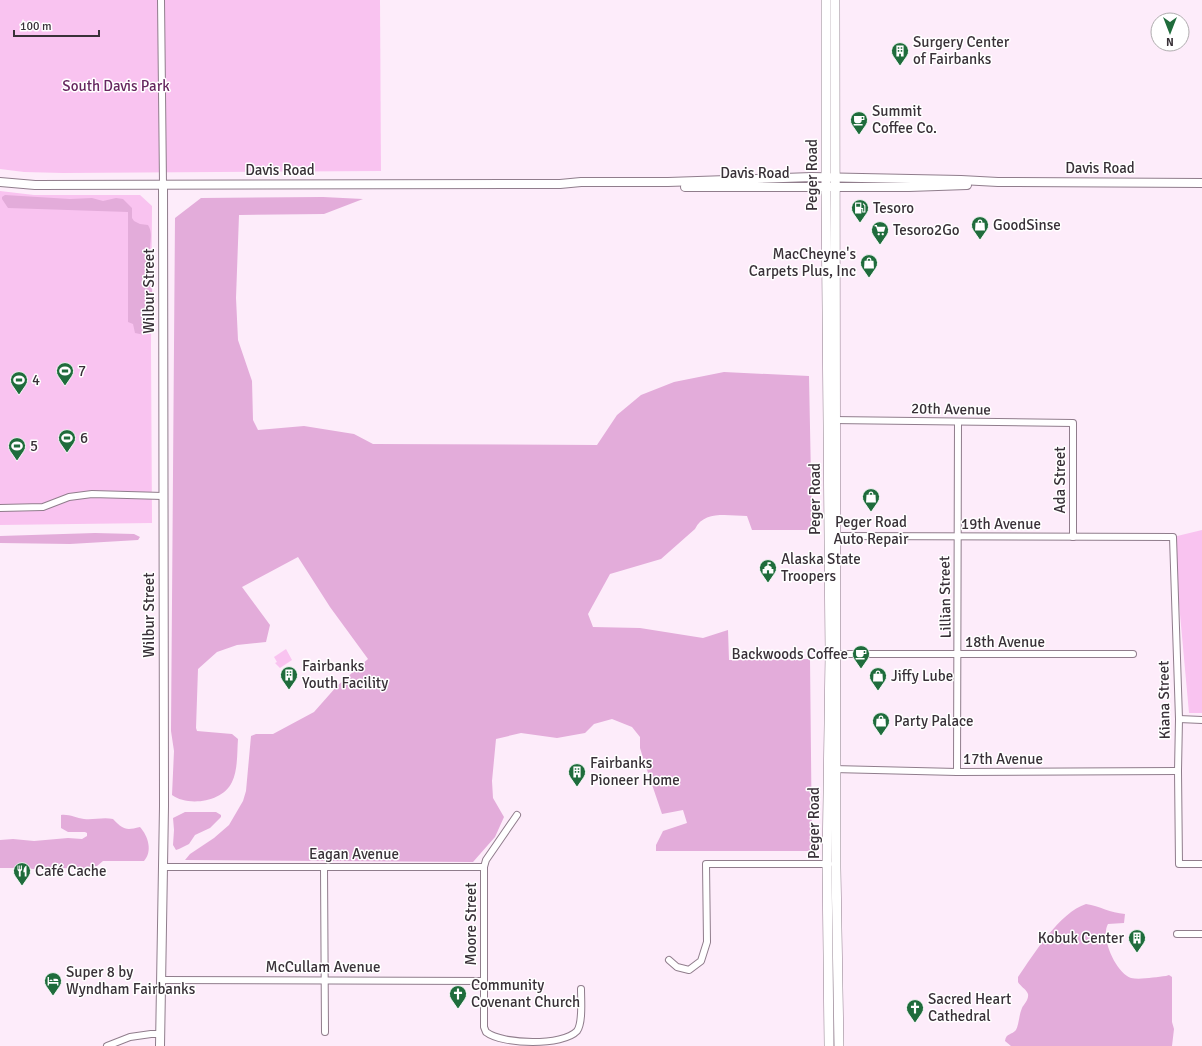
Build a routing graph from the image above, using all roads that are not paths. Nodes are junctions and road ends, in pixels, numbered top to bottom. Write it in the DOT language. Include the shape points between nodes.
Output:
graph roads {
  1 [pos="161,0"];
  2 [pos="826,0"];
  3 [pos="835,0"];
  4 [pos="0,182"];
  5 [pos="831,182"];
  6 [pos="1202,183"];
  7 [pos="162,184"];
  8 [pos="832,420"];
  9 [pos="958,422"];
  10 [pos="1073,423"];
  11 [pos="163,496"];
  12 [pos="0,508"];
  13 [pos="832,536"];
  14 [pos="957,536"];
  15 [pos="1073,536"];
  16 [pos="1173,536"];
  17 [pos="833,654"];
  18 [pos="1133,654"];
  19 [pos="958,655"];
  20 [pos="1179,719"];
  21 [pos="1202,720"];
  22 [pos="832,769"];
  23 [pos="1178,771"];
  24 [pos="957,772"];
  25 [pos="517,815"];
  26 [pos="832,864"];
  27 [pos="1202,864"];
  28 [pos="163,866"];
  29 [pos="484,867"];
  30 [pos="324,868"];
  31 [pos="1177,934"];
  32 [pos="1202,934"];
  33 [pos="669,960"];
  34 [pos="162,980"];
  35 [pos="325,980"];
  36 [pos="484,981"];
  37 [pos="581,989"];
  38 [pos="325,1032"];
  39 [pos="160,1034"];
  40 [pos="107,1046"];
  41 [pos="160,1046"];
  42 [pos="829,1046"];
  43 [pos="839,1046"];
  1 -- 7 [label="street"];
  2 -- 5 [label="main road, Peger Road"];
  3 -- 5 [label="main road, Peger Road"];
  4 -- 7 [label="street, Davis Road" via="35,185"];
  5 -- 6 [label="street, Davis Road" via="961,186 998,182"];
  5 -- 7 [label="street, Davis Road"];
  5 -- 8 [label="main road, Peger Road"];
  7 -- 11 [label="street, Wilbur Street"];
  8 -- 9 [label="street, 20th Avenue"];
  8 -- 13 [label="main road, Peger Road"];
  9 -- 10 [label="street, 20th Avenue"];
  9 -- 14 [label="street, Lillian Street"];
  10 -- 15 [label="street, Ada Street"];
  11 -- 12 [label="street" via="92,494 69,497 43,507"];
  11 -- 28 [label="street, Wilbur Street"];
  13 -- 14 [label="street, 19th Avenue"];
  13 -- 17 [label="main road, Peger Road"];
  14 -- 15 [label="street, 19th Avenue"];
  14 -- 19 [label="street, Lillian Street"];
  15 -- 16 [label="street, 19th Avenue"];
  16 -- 20 [label="street, Kiana Street"];
  17 -- 19 [label="street, 18th Avenue"];
  17 -- 22 [label="main road, Peger Road"];
  18 -- 19 [label="street, 18th Avenue"];
  19 -- 24 [label="street, Lillian Street"];
  20 -- 21 [label="street"];
  20 -- 23 [label="street, Kiana Street"];
  22 -- 24 [label="street, 17th Avenue"];
  22 -- 26 [label="main road, Peger Road"];
  23 -- 24 [label="street, 17th Avenue"];
  23 -- 27 [label="street, Kiana Street" via="1179,864"];
  25 -- 29 [label="street" via="486,860"];
  26 -- 33 [label="street" via="706,864 707,942 701,961 689,970 677,967"];
  26 -- 42 [label="main road, Peger Road"];
  26 -- 43 [label="main road, Peger Road"];
  28 -- 30 [label="street, Eagan Avenue"];
  28 -- 34 [label="street, Wilbur Street"];
  29 -- 30 [label="street, Eagan Avenue"];
  29 -- 36 [label="street, Moore Street"];
  30 -- 35 [label="street"];
  31 -- 32 [label="street"];
  34 -- 35 [label="street, McCullam Avenue"];
  34 -- 39 [label="street, Wilbur Street"];
  35 -- 36 [label="street, McCullam Avenue"];
  35 -- 38 [label="street"];
  36 -- 37 [label="street, Moore Street" via="486,1032 498,1038 518,1042 548,1044 571,1037 578,1031 580,1023"];
  39 -- 40 [label="street" via="130,1036"];
  39 -- 41 [label="street, Wilbur Street"];
}
